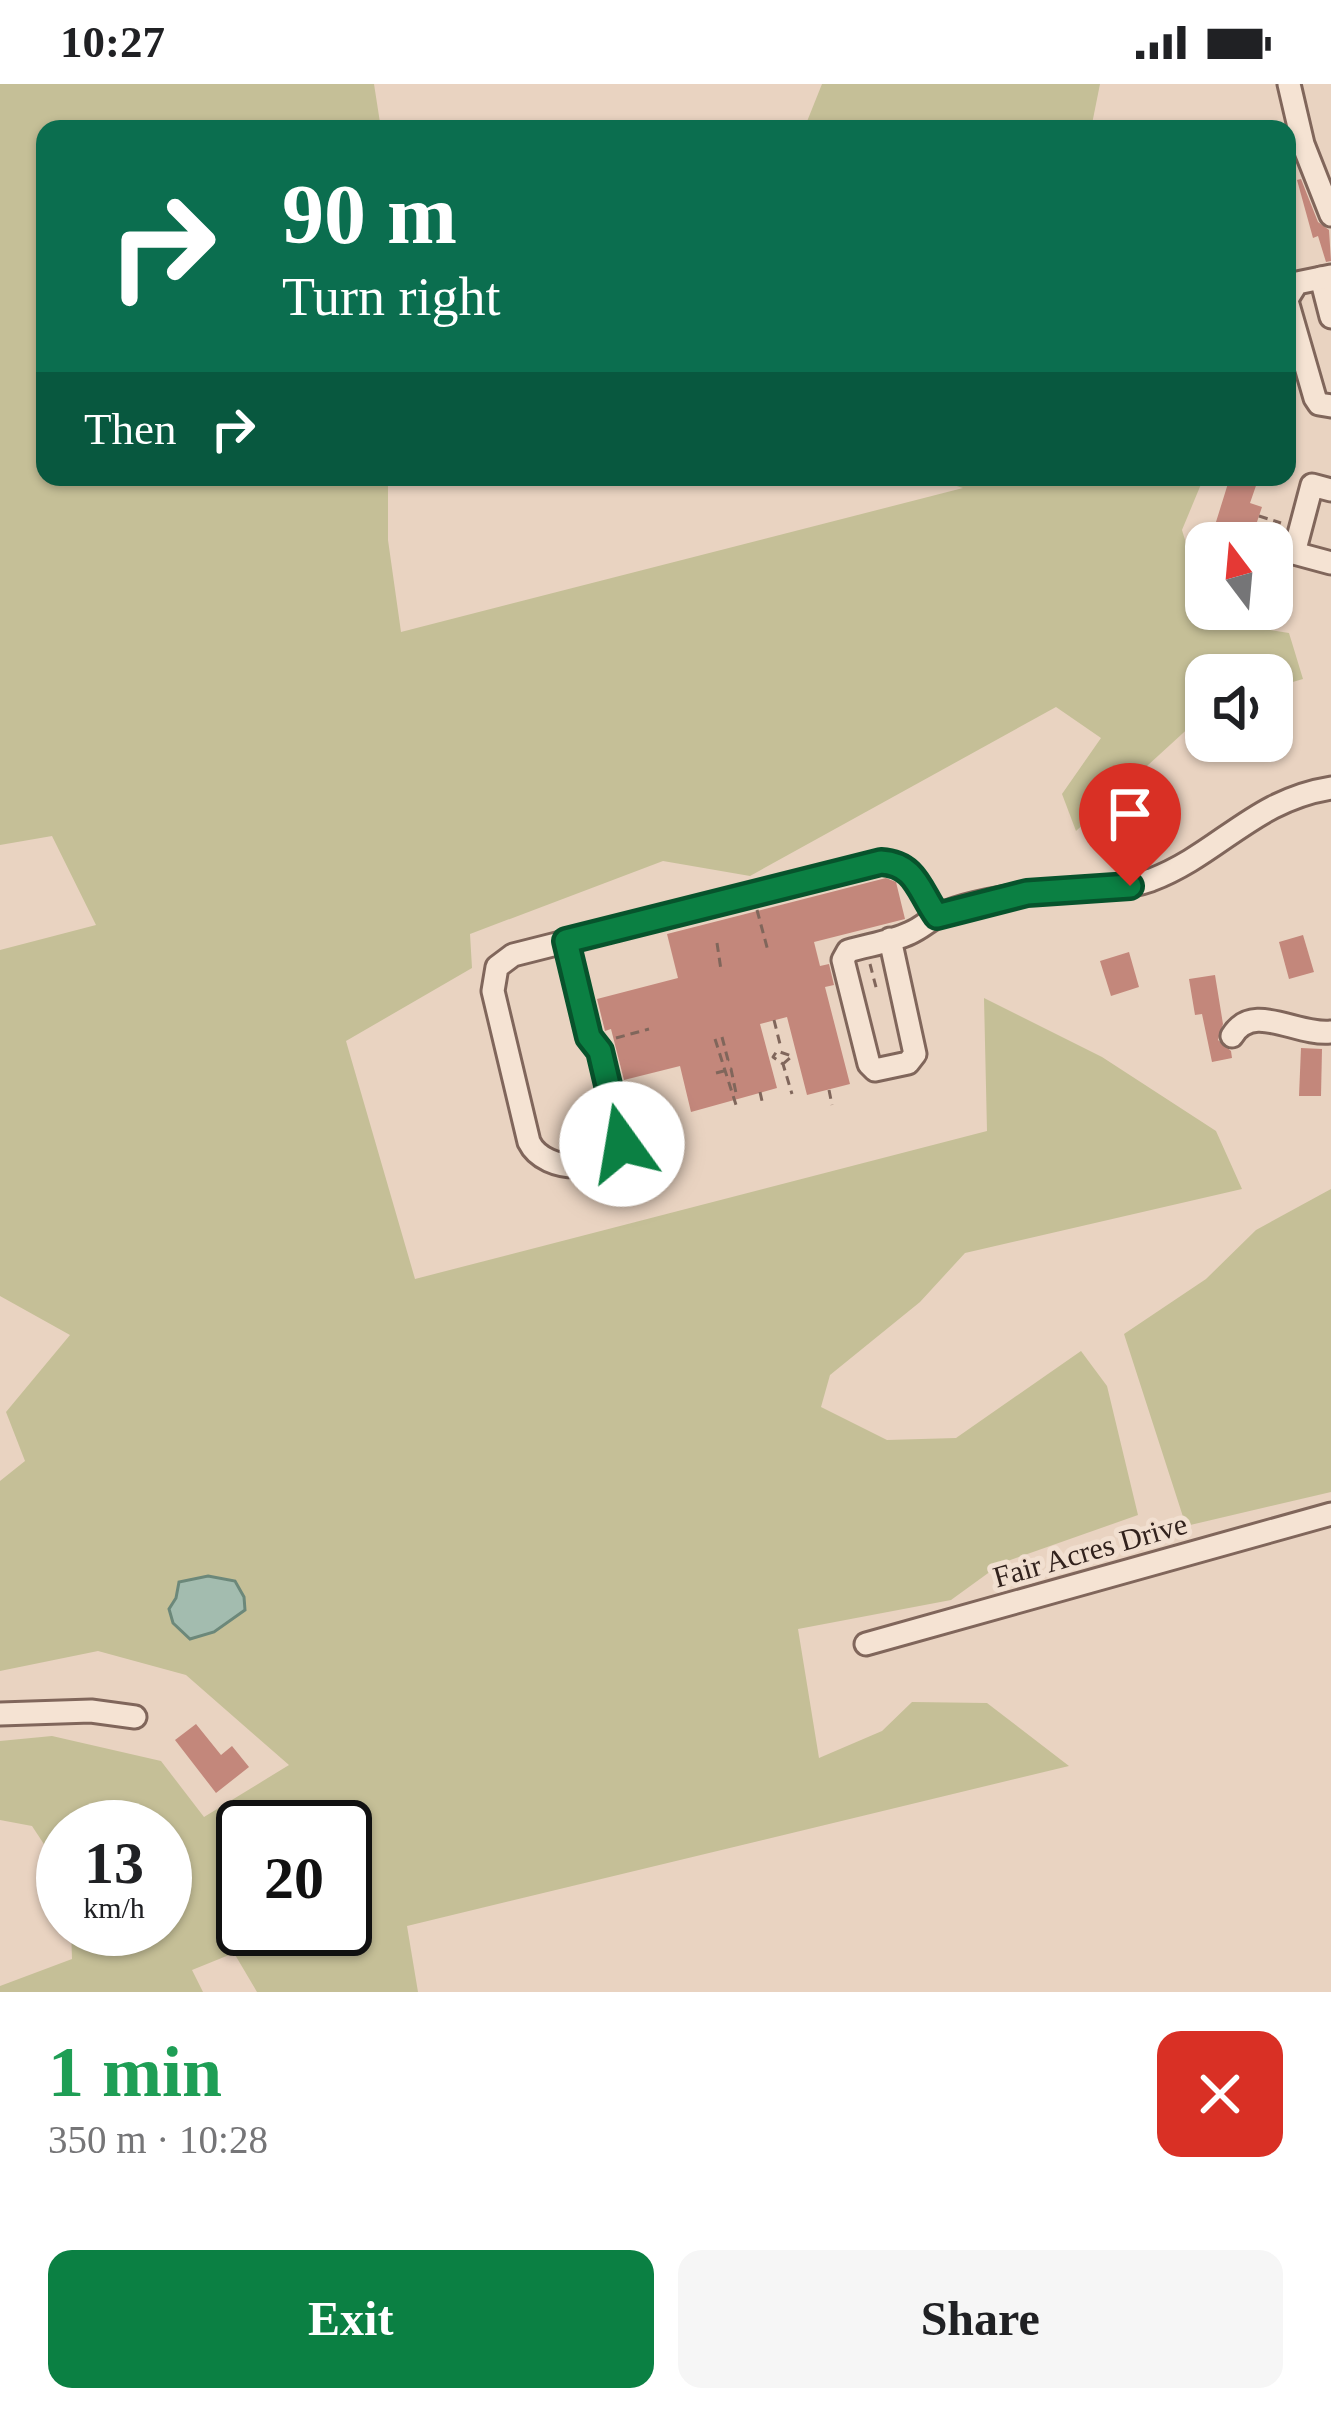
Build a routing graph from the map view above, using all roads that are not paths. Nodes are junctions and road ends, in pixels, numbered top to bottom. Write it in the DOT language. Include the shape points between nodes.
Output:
graph roads {
  1 [pos="1288,84"];
  2 [pos="1331,215"];
  3 [pos="1326,277"];
  4 [pos="1296,286"];
  5 [pos="1331,317"];
  6 [pos="1296,332"];
  7 [pos="1331,406"];
  8 [pos="1331,490"];
  9 [pos="1331,563"];
  10 [pos="1331,788"];
  11 [pos="937,916"];
  12 [pos="890,939"];
  13 [pos="566,941"];
  14 [pos="1331,1032"];
  15 [pos="1232,1036"];
  16 [pos="1331,1514"];
  17 [pos="866,1644"];
  18 [pos="0,1714"];
  19 [pos="135,1717"];
  1 -- 2 [label="street"];
  3 -- 4 [label="street"];
  3 -- 5 [label="street"];
  6 -- 7 [label="street" via="1315,398"];
  8 -- 9 [label="street" via="1312,485 1294,553"];
  10 -- 11 [label="street" via="1258,812 1192,861 1149,880 1027,893"];
  11 -- 12 [label="street"];
  11 -- 13 [label="street" via="910,871 881,862"];
  12 -- 12 [label="street" via="843,957 875,1070 915,1054"];
  13 -- 13 [label="street" via="506,958 492,985 530,1146 548,1163 574,1166 614,1155 622,1139"];
  14 -- 15 [label="street" via="1256,1017"];
  16 -- 17 [label="street, Fair Acres Drive"];
  18 -- 19 [label="street"];
}
